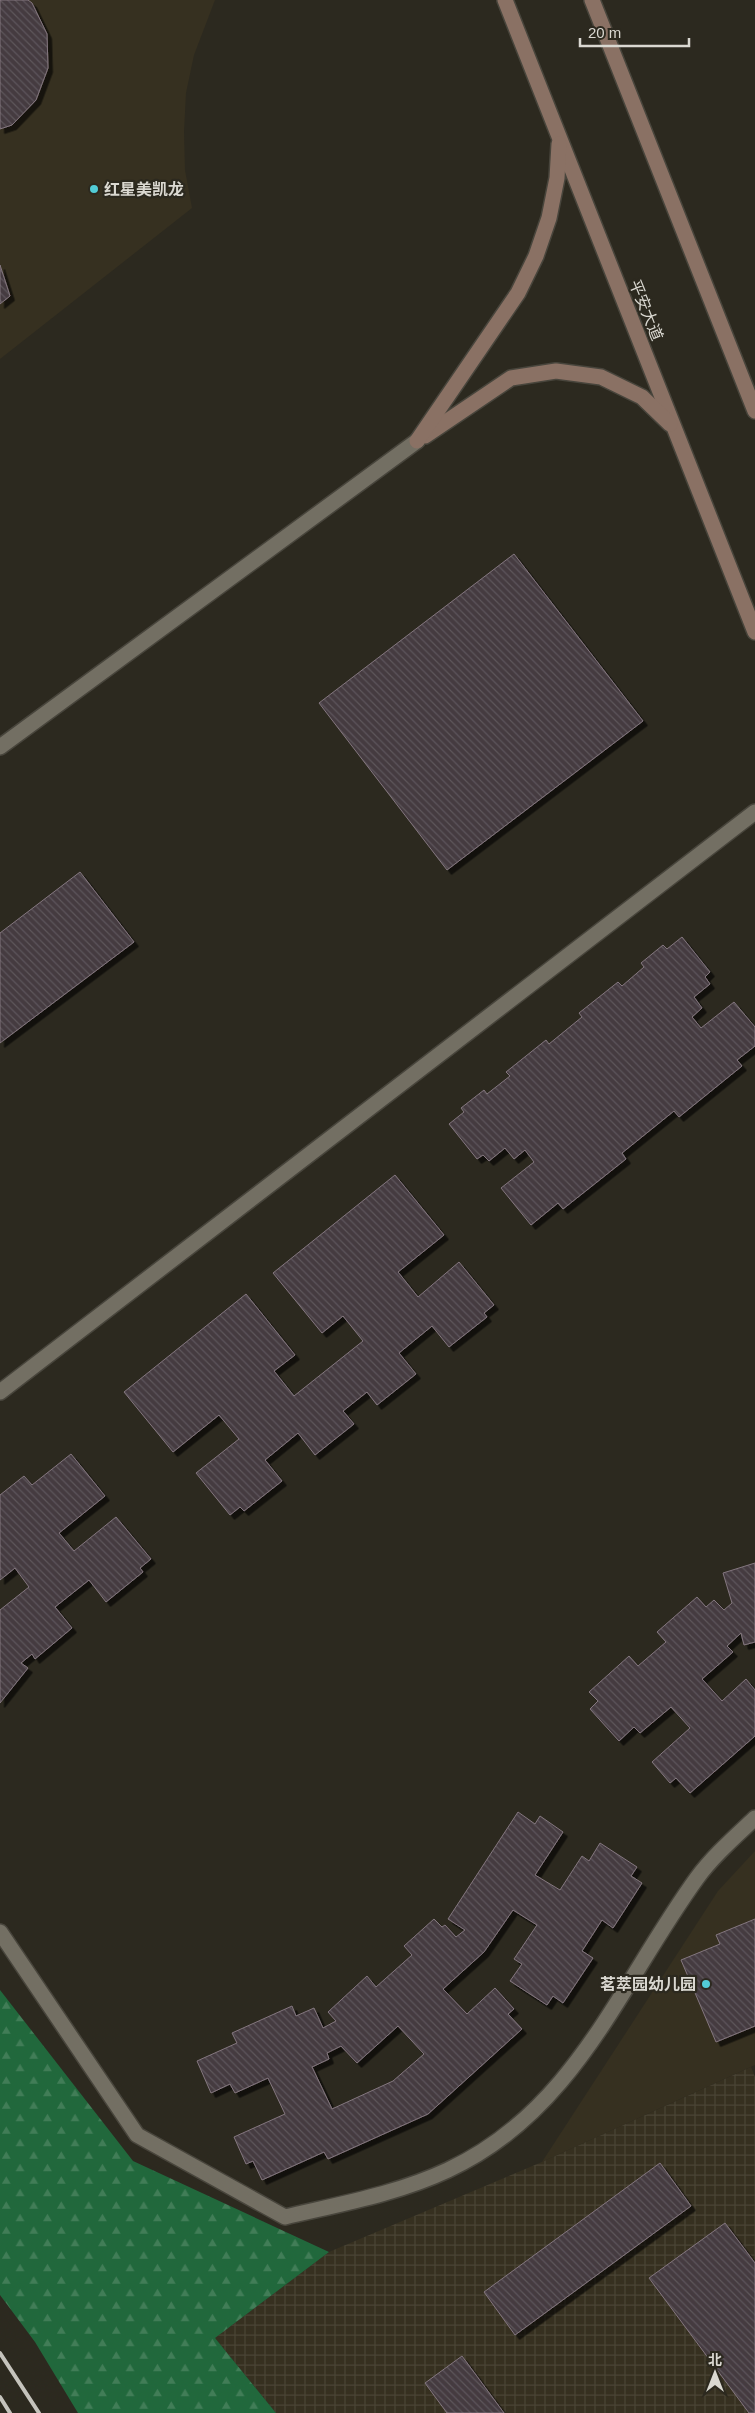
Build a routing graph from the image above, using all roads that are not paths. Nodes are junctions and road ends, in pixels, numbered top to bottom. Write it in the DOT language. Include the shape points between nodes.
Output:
graph roads {
  1 [pos="505,0"];
  2 [pos="592,0"];
  3 [pos="559,137"];
  4 [pos="755,411"];
  5 [pos="675,429"];
  6 [pos="417,441"];
  7 [pos="755,632"];
  8 [pos="0,747"];
  9 [pos="755,812"];
  10 [pos="0,1392"];
  11 [pos="755,1818"];
  12 [pos="0,1932"];
  1 -- 3 [label="main road, 平安大道"];
  2 -- 4 [label="main road"];
  3 -- 5 [label="main road, 平安大道"];
  3 -- 6 [label="main road" via="557,178 550,218 536,256 518,293"];
  5 -- 6 [label="main road" via="642,397 601,378 556,371 512,378"];
  5 -- 7 [label="main road, 平安大道"];
  6 -- 8 [label="street"];
  9 -- 10 [label="street"];
  11 -- 12 [label="street" via="698,1876 577,2064 522,2123 450,2169 410,2186 285,2217 137,2135"];
}
